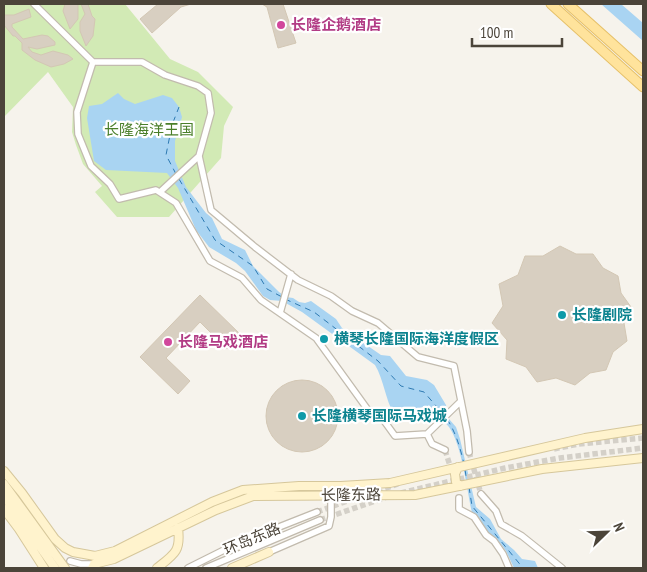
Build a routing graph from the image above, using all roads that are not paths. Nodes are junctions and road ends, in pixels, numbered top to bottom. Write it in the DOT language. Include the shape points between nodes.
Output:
graph roads {
  1 [pos="34,4"];
  2 [pos="550,4"];
  3 [pos="568,4"];
  4 [pos="93,62"];
  5 [pos="643,71"];
  6 [pos="643,87"];
  7 [pos="199,156"];
  8 [pos="160,192"];
  9 [pos="291,274"];
  10 [pos="280,313"];
  11 [pos="461,401"];
  12 [pos="631,430"];
  13 [pos="643,430"];
  14 [pos="427,434"];
  15 [pos="643,434"];
  16 [pos="446,450"];
  17 [pos="469,452"];
  18 [pos="643,456"];
  19 [pos="458,467"];
  20 [pos="4,471"];
  21 [pos="4,484"];
  22 [pos="331,486"];
  23 [pos="461,486"];
  24 [pos="481,494"];
  25 [pos="4,496"];
  26 [pos="332,496"];
  27 [pos="459,498"];
  28 [pos="4,509"];
  29 [pos="317,512"];
  30 [pos="320,520"];
  31 [pos="178,528"];
  32 [pos="269,552"];
  33 [pos="70,561"];
  34 [pos="93,566"];
  35 [pos="44,568"];
  36 [pos="55,568"];
  37 [pos="65,568"];
  38 [pos="157,568"];
  39 [pos="188,568"];
  40 [pos="206,568"];
  41 [pos="232,568"];
  42 [pos="509,568"];
  43 [pos="562,568"];
  1 -- 4 [label="street"];
  2 -- 6 [label="main road"];
  3 -- 5 [label="main road"];
  4 -- 7 [label="street" via="142,62 208,93 211,113"];
  4 -- 8 [label="street" via="77,112 78,134 91,166 110,184 119,199 156,190"];
  7 -- 8 [label="street"];
  7 -- 9 [label="street" via="211,210"];
  8 -- 10 [label="street" via="176,203 210,261 242,278 261,300"];
  9 -- 10 [label="street"];
  9 -- 11 [label="street" via="378,323 418,357 454,366"];
  10 -- 14 [label="street" via="316,338 368,410 382,418 395,436"];
  11 -- 14 [label="street"];
  11 -- 17 [label="street"];
  12 -- 13 [label="main road, 长隆东路"];
  12 -- 15 [label="main road"];
  12 -- 19 [label="main road, 长隆东路"];
  14 -- 16 [label="street" via="432,444"];
  18 -- 23 [label="main road, 长隆东路" via="542,469"];
  19 -- 22 [label="main road, 长隆东路" via="390,483"];
  19 -- 23 [label="main road" via="456,482"];
  20 -- 22 [label="main road, 长隆东路" via="55,539 74,552 95,556 115,551 212,502 243,490"];
  21 -- 37 [label="main road"];
  22 -- 26 [label="street"];
  23 -- 26 [label="main road, 长隆东路" via="414,495"];
  24 -- 43 [label="street" via="496,511 501,524 529,541"];
  25 -- 36 [label="main road"];
  26 -- 31 [label="main road, 长隆东路" via="252,496"];
  26 -- 32 [label="street" via="329,526"];
  27 -- 42 [label="street" via="459,509 474,517 504,554"];
  28 -- 35 [label="main road"];
  29 -- 39 [label="street, 环岛东路" via="236,544"];
  30 -- 40 [label="street, 环岛东路"];
  31 -- 34 [label="main road, 长隆东路"];
  31 -- 38 [label="main road" via="180,540 177,550"];
  32 -- 41 [label="main road"];
  33 -- 34 [label="street, 长隆东路"];
}
